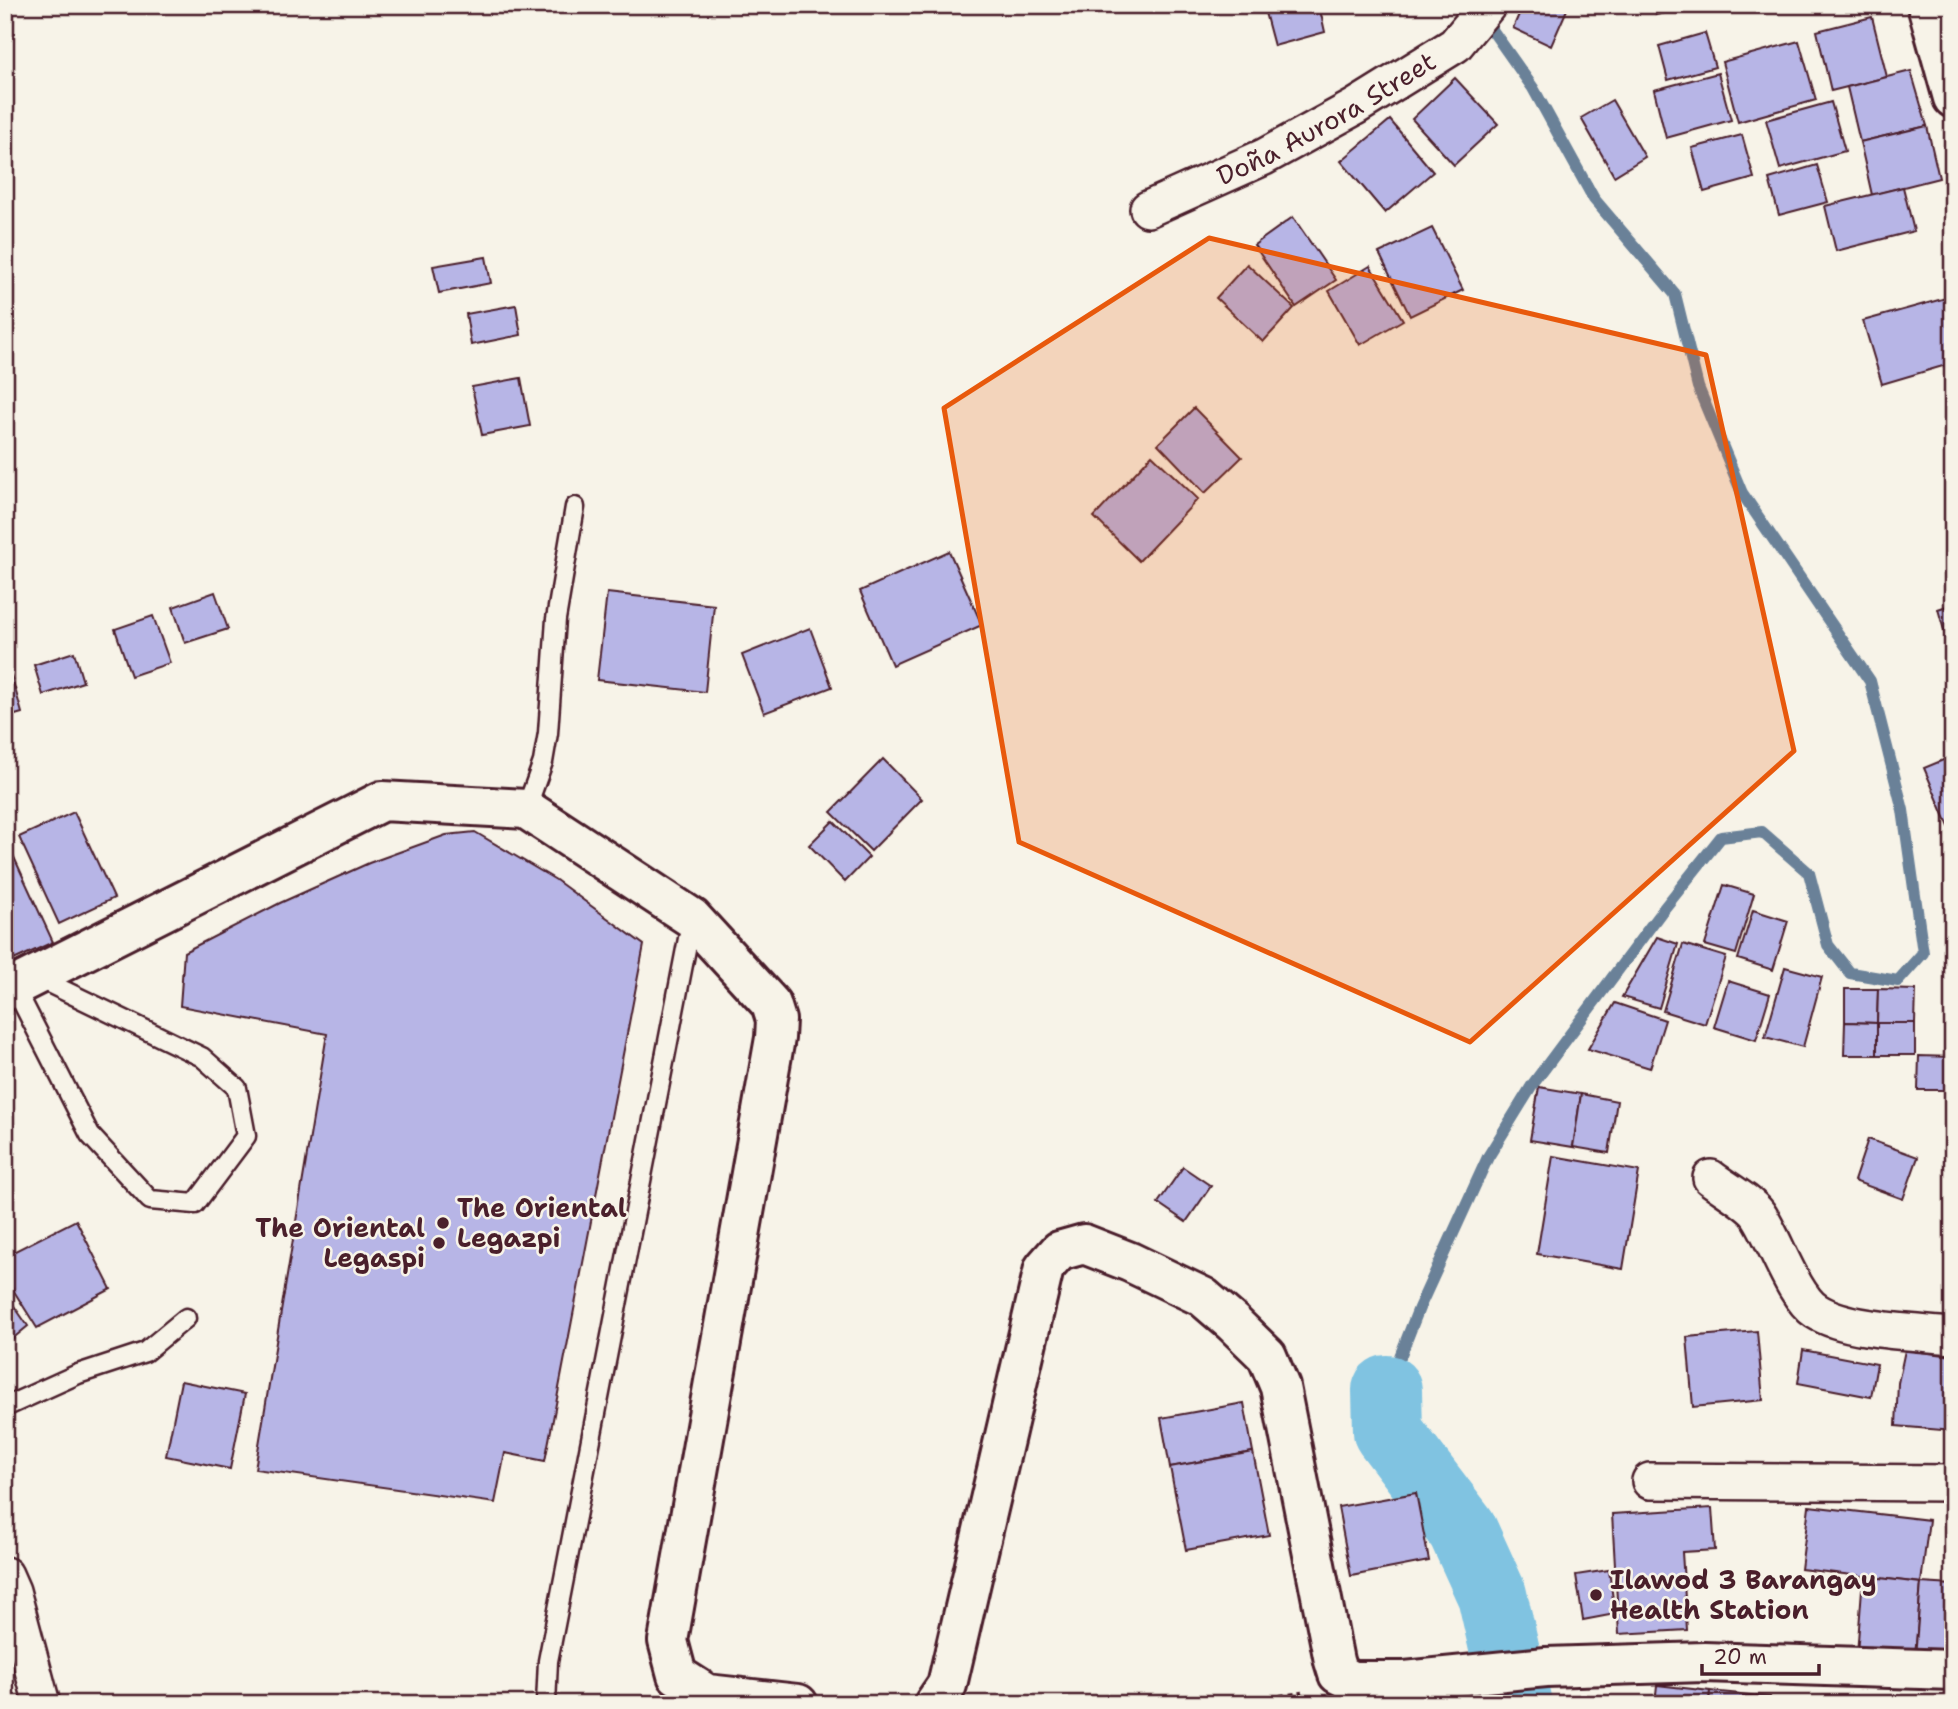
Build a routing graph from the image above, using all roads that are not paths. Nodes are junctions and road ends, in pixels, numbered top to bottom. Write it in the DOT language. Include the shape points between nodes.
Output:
graph roads {
  1 [pos="1488,5"];
  2 [pos="1927,5"];
  3 [pos="1953,98"];
  4 [pos="1148,209"];
  5 [pos="575,507"];
  6 [pos="526,809"];
  7 [pos="692,918"];
  8 [pos="18,984"];
  9 [pos="1711,1178"];
  10 [pos="186,1318"];
  11 [pos="1953,1336"];
  12 [pos="5,1407"];
  13 [pos="1650,1481"];
  14 [pos="1953,1483"];
  15 [pos="5,1575"];
  16 [pos="1953,1670"];
  17 [pos="42,1704"];
  18 [pos="546,1704"];
  19 [pos="798,1704"];
  20 [pos="934,1704"];
  1 -- 4 [label="street, Doña Aurora Street" via="1455,45 1355,107 1265,158"];
  2 -- 3 [label="street"];
  5 -- 6 [label="lane" via="556,619 548,733"];
  6 -- 7 [label="street"];
  6 -- 8 [label="street" via="382,801"];
  7 -- 18 [label="lane" via="548,1661"];
  7 -- 19 [label="street" via="771,1004 775,1038 668,1642 677,1675 707,1694"];
  8 -- 8 [label="lane" via="90,1135 150,1200 195,1204 246,1136 237,1088 202,1057"];
  9 -- 11 [label="street" via="1757,1212 1814,1310 1881,1329"];
  10 -- 12 [label="lane" via="145,1352 78,1374"];
  13 -- 14 [label="street"];
  15 -- 17 [label="street"];
  16 -- 20 [label="street" via="1704,1662 1546,1667 1405,1681 1352,1681 1338,1674 1334,1661 1280,1387 1266,1356 1203,1297 1084,1244 1059,1251 1044,1268 947,1685"];
}
